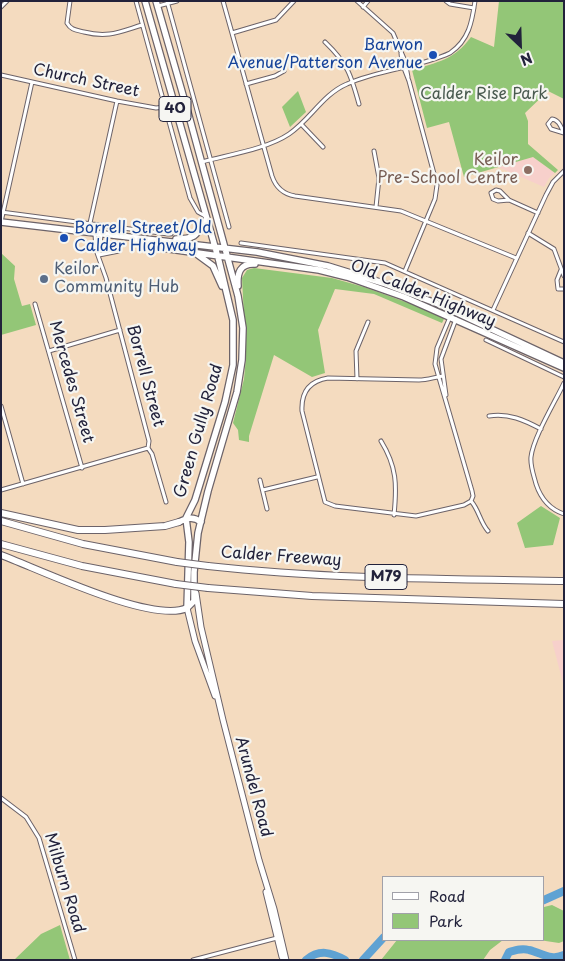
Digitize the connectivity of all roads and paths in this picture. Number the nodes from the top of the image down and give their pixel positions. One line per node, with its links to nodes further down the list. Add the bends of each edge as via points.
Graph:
1 (7, 1): 14 (street)
2 (70, 1): 19 (street, via 67,23 72,29 107,35)
3 (136, 1): 18 (street)
4 (145, 1): 17 (main road, Green Gully Road / 40)
5 (177, 1): 12 (street)
6 (223, 1): 20 (street)
7 (294, 1): 20 (street, via 276,20)
8 (357, 1): 15 (street)
9 (368, 1): 15 (street)
10 (446, 1): 16 (street)
11 (476, 1): 16 (street)
12 (167, 3): 13 (street); 36 (street)
13 (157, 4): 17 (main road); 37 (main road, Green Gully Road / 40)
14 (1, 7)
15 (363, 7): 22 (street, via 393,33)
16 (474, 8): 22 (street, via 469,31 453,51)
17 (148, 9): 18 (street); 43 (main road, Green Gully Road / 40)
18 (139, 12): 19 (street)
19 (142, 25): 30 (street)
20 (232, 33): 27 (street)
21 (324, 42): 25 (street, via 341,60)
22 (405, 67): 25 (street); 44 (street, via 437,182 435,199)
23 (284, 71): 27 (street)
24 (1, 75): 26 (street, Church Street)
25 (353, 81): 29 (street); 31 (street, via 330,95)
26 (32, 82): 28 (street, Church Street); 41 (street)
27 (246, 84): 33 (street)
28 (117, 101): 30 (street, Church Street); 46 (street)
29 (359, 104)
30 (165, 108): 43 (street, via 193,204)
31 (301, 124): 33 (street, via 288,135); 34 (street)
32 (564, 133): 32 (street, via 550,129 549,121 556,120)
33 (263, 145): 36 (street); 40 (street, via 274,181 284,193)
34 (323, 147)
35 (374, 151): 40 (street, via 379,178)
36 (210, 160): 37 (street); 47 (street)
37 (201, 162): 56 (main road, Green Gully Road / 40)
38 (564, 171): 42 (street, via 553,182)
39 (509, 200): 39 (street, via 495,200 491,193 500,190); 42 (street)
40 (376, 207): 44 (street, via 401,211)
41 (2, 212): 45 (street); 46 (street)
42 (538, 213): 51 (street)
43 (206, 218): 53 (main road, via 192,238); 55 (main road, Green Gully Road / 40)
44 (426, 221): 62 (street); 65 (street)
45 (1, 222): 49 (main road, Old Calder Highway)
46 (89, 223): 48 (street, via 168,234); 49 (street)
47 (229, 227)
48 (173, 231)
49 (88, 233): 50 (main road, Old Calder Highway)
50 (98, 234): 52 (main road, Old Calder Highway); 59 (street, Borrell Street)
51 (528, 234): 62 (street); 64 (street, via 554,249)
52 (120, 237): 53 (main road, Old Calder Highway); 58 (main road, Old Calder Highway)
53 (158, 240): 55 (main road, Old Calder Highway)
54 (241, 243): 65 (street, via 381,262)
55 (214, 247): 56 (main road, Old Calder Highway); 60 (main road, Green Gully Road / 40)
56 (225, 249): 61 (main road, Green Gully Road / 40); 72 (main road, Old Calder Highway, via 280,256 344,271 400,289)
57 (119, 251): 59 (street)
58 (191, 252): 60 (main road, Old Calder Highway); 69 (main road, via 213,266)
59 (99, 255): 74 (street, Borrell Street)
60 (218, 256): 61 (main road, Old Calder Highway); 69 (main road, Green Gully Road / 40)
61 (227, 258): 63 (main road, Old Calder Highway); 70 (main road, Green Gully Road / 40)
62 (516, 258): 71 (street)
63 (319, 270): 70 (main road, via 244,266 238,278); 72 (main road, Old Calder Highway, via 363,282)
64 (561, 270): 66 (street); 67 (street, via 557,285 558,289)
65 (405, 271): 71 (street)
66 (564, 276)
67 (564, 289)
68 (35, 304): 77 (street, Mercedes Street)
69 (230, 304): 103 (main road, Green Gully Road / 40, via 234,333 233,365 209,456)
70 (240, 305): 106 (main road, Green Gully Road / 40, via 243,328 240,374)
71 (493, 310): 76 (street)
72 (454, 316): 78 (main road, Old Calder Highway); 79 (main road, Old Calder Highway); 80 (street, via 442,356); 81 (street, via 435,355)
73 (368, 322): 83 (street, via 356,351)
74 (120, 330): 77 (street); 90 (street, Borrell Street, via 149,441)
75 (486, 340): 82 (street)
76 (564, 342)
77 (49, 351): 91 (street, Mercedes Street)
78 (564, 363)
79 (564, 368)
80 (443, 376): 81 (street); 85 (street)
81 (438, 377): 83 (street, via 419,380); 85 (street)
82 (564, 377)
83 (357, 379): 92 (street, via 321,379 309,386 304,394 302,411)
84 (564, 383): 88 (street)
85 (446, 398): 97 (street, via 473,496)
86 (1, 406): 94 (street)
87 (489, 416): 88 (street, via 514,417)
88 (541, 429): 101 (street, via 531,455 532,469 544,500)
89 (381, 441): 102 (street, via 396,481)
90 (148, 448): 91 (street); 98 (street, Borrell Street)
91 (82, 468): 94 (street)
92 (318, 477): 96 (street); 102 (street, via 325,502 331,506)
93 (260, 480): 96 (street)
94 (24, 484): 95 (street)
95 (1, 490)
96 (262, 490): 99 (street)
97 (471, 501): 102 (street, via 426,515); 107 (street)
98 (166, 502)
99 (267, 509)
100 (1, 513): 105 (highway, via 78,530 165,526)
101 (564, 514)
102 (394, 515)
103 (186, 518): 105 (main road); 106 (main road); 114 (main road, Green Gully Road, via 190,542)
104 (1, 521): 111 (highway, Calder Freeway / M79, bridge, via 83,544 177,562 252,571)
105 (179, 522)
106 (201, 522): 109 (main road, Green Gully Road)
107 (488, 531)
108 (1, 544): 113 (highway, M79, bridge, via 82,566 208,588 321,597)
109 (197, 548): 112 (street, Green Gully Road); 114 (main road, via 194,601)
110 (1, 555): 114 (highway, via 110,598 166,610)
111 (564, 581)
112 (197, 600): 115 (street, Arundel Road)
113 (564, 604)
114 (188, 608): 115 (street, Arundel Road, via 195,641)
115 (223, 720): 117 (street, Arundel Road)
116 (1, 798): 118 (street, Milburn Road, via 26,817 36,832)
117 (279, 938): 119 (street); 120 (street, Arundel Road)
118 (75, 960)
119 (193, 960)
120 (284, 960)

